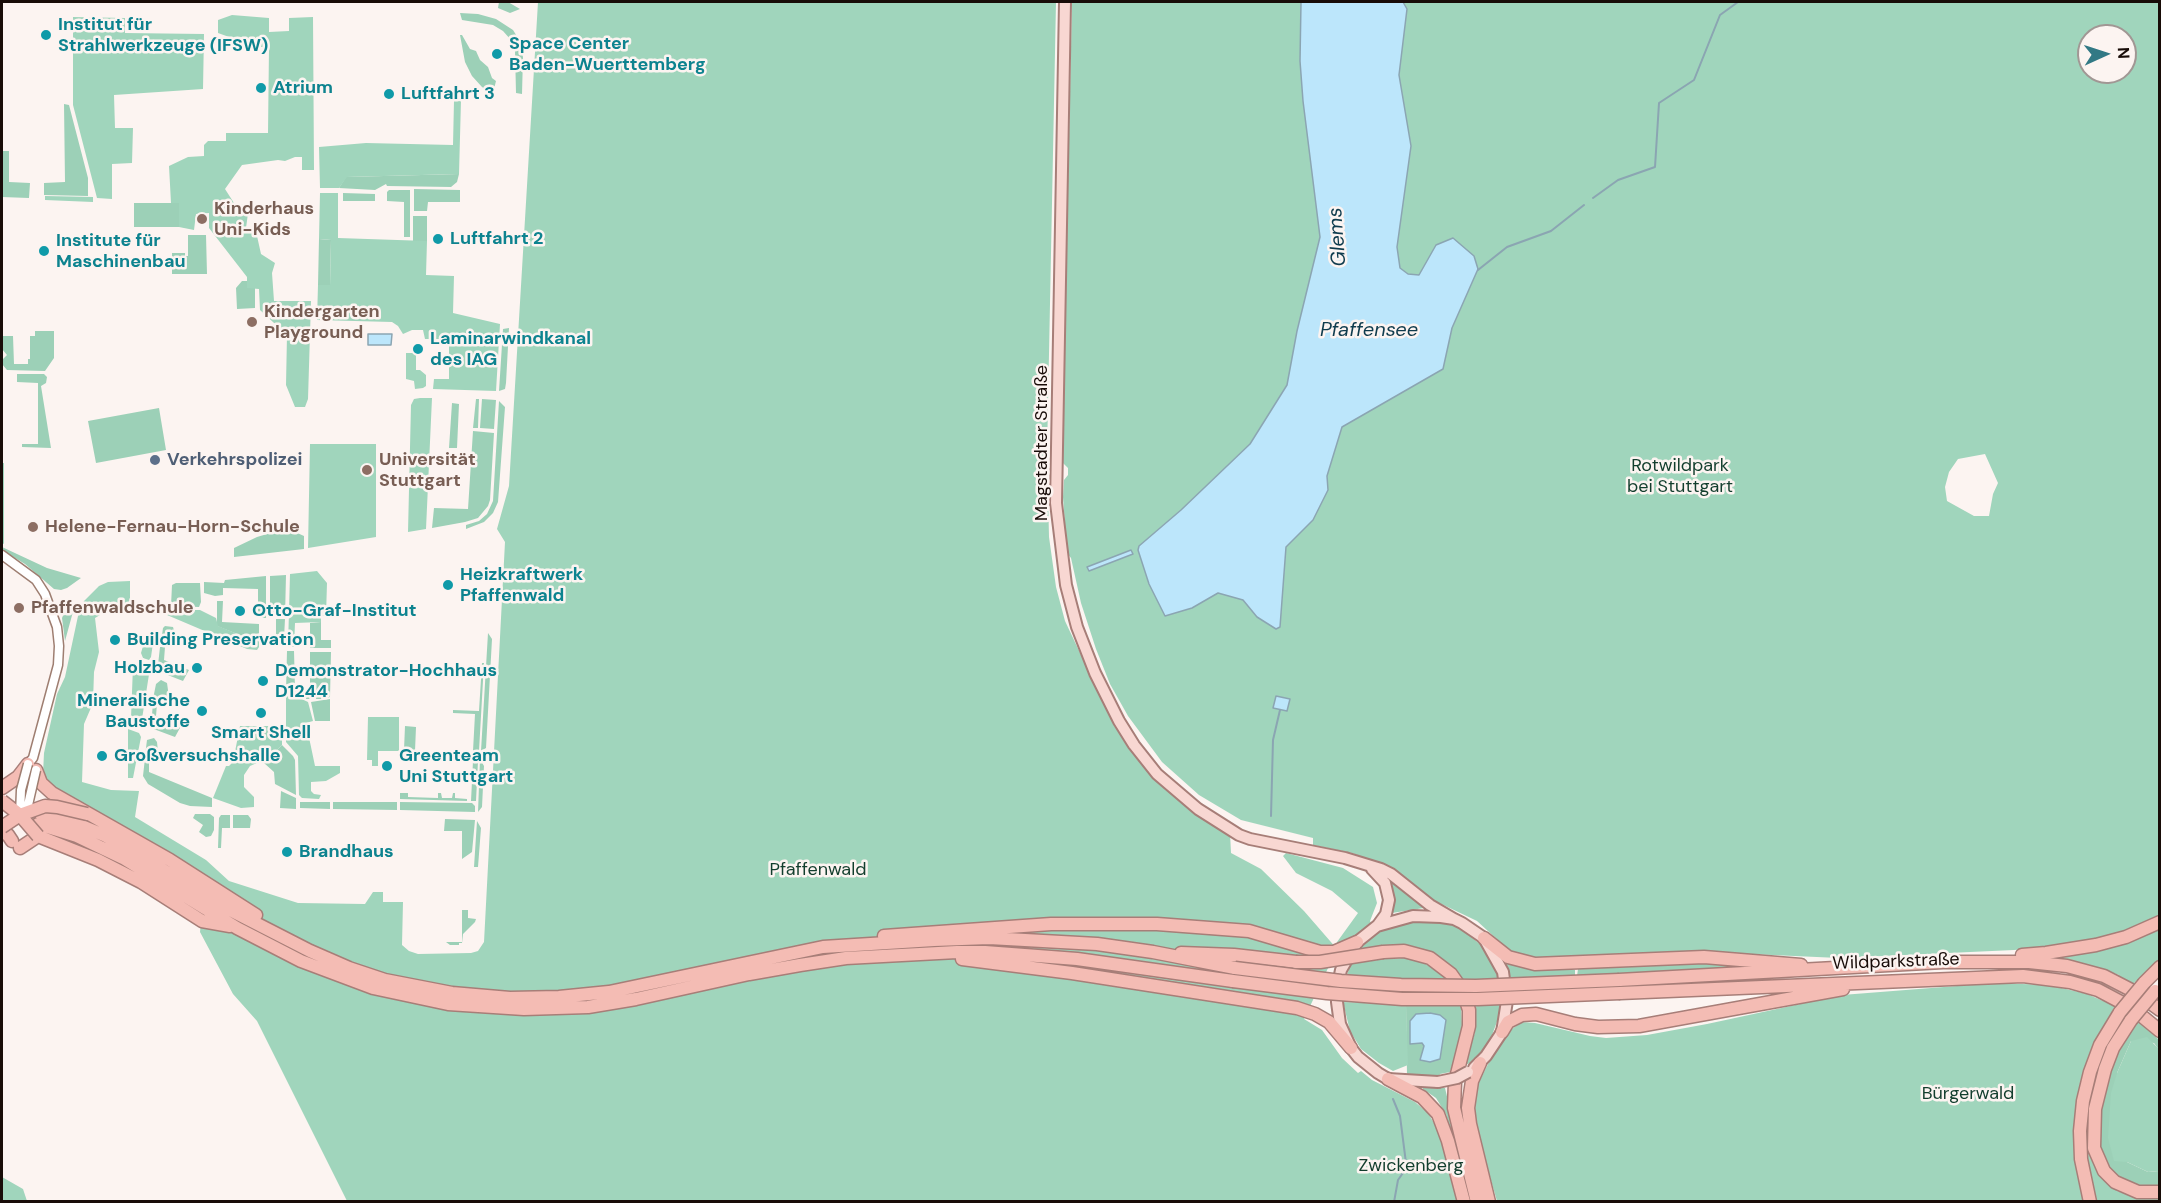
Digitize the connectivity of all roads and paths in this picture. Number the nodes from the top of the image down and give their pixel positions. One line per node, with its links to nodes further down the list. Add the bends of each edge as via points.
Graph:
1 (1065, 2): 11 (main road, Magstadter Straße, via 1056,472 1059,538 1077,627 1095,673 1129,738 1173,789 1226,825 1268,841)
2 (2, 555): 3 (street, via 36,580 57,627 58,665)
3 (32, 764): 4 (highway); 6 (highway, via 45,788); 7 (street, bridge, via 21,790)
4 (2, 788)
5 (2, 801): 7 (highway, bridge)
6 (87, 814): 7 (highway, bridge, via 49,806); 15 (highway, via 170,860 272,925)
7 (20, 815): 8 (highway, bridge); 9 (highway, bridge)
8 (39, 824): 10 (highway, via 16,844); 15 (highway, via 72,822 106,836 230,910); 20 (highway, via 202,921 237,928 301,961 364,985 431,1001 498,1009 588,1006 800,965)
9 (2, 827)
10 (2, 832)
11 (1367, 865): 12 (main road, Magstadter Straße, via 1391,874); 14 (main road, via 1382,878 1389,894 1388,910)
12 (1454, 919): 14 (main road, via 1413,916); 16 (main road)
13 (2160, 922): 21 (highway, via 2096,945)
14 (1377, 926): 17 (main road)
15 (273, 931): 18 (highway, via 320,956 385,980 452,993 510,998 609,992 799,951)
16 (1484, 938): 23 (highway, via 1500,952 1535,964 1704,957); 28 (main road, via 1500,963 1506,982)
17 (1357, 942): 18 (highway, via 1324,952 1235,929 1085,924 902,933); 29 (main road, via 1344,963 1336,1002 1340,1024)
18 (868, 944): 19 (highway, via 1030,939)
19 (1153, 952): 23 (highway, Wildparkstraße, bridge, via 1235,968 1401,985 1476,986); 34 (highway, bridge, via 1214,953 1296,962 1411,952 1436,962 1455,979 1467,1002 1468,1032 1454,1100)
20 (910, 955): 24 (highway, Wildparkstraße, bridge, via 985,952 1077,959 1326,993 1401,999); 29 (highway, via 996,962 1287,1006 1320,1017)
21 (1988, 961): 23 (highway, Wildparkstraße); 26 (highway, via 2042,962 2092,972 2127,987)
22 (2160, 967): 36 (highway, bridge, via 2120,1012 2100,1045 2090,1072 2080,1131)
23 (1823, 968)
24 (1903, 980): 27 (highway, Wildparkstraße, via 2023,976 2070,982 2117,999); 28 (highway, via 1639,1026 1578,1025 1528,1014 1508,1022)
25 (2157, 988): 32 (highway, bridge, via 2131,1020 2105,1068 2096,1109 2094,1148 2101,1166 2115,1182 2138,1192)
26 (2160, 1010)
27 (2160, 1031)
28 (1502, 1032): 30 (main road)
29 (1351, 1048): 31 (main road, via 1370,1068)
30 (1480, 1064): 31 (main road, bridge, via 1457,1078 1438,1082); 35 (highway, via 1472,1081 1468,1108)
31 (1388, 1079): 33 (highway, via 1422,1097 1438,1113)
32 (2160, 1191)
33 (1464, 1202)
34 (1477, 1202)
35 (1490, 1202)
36 (2090, 1202)

